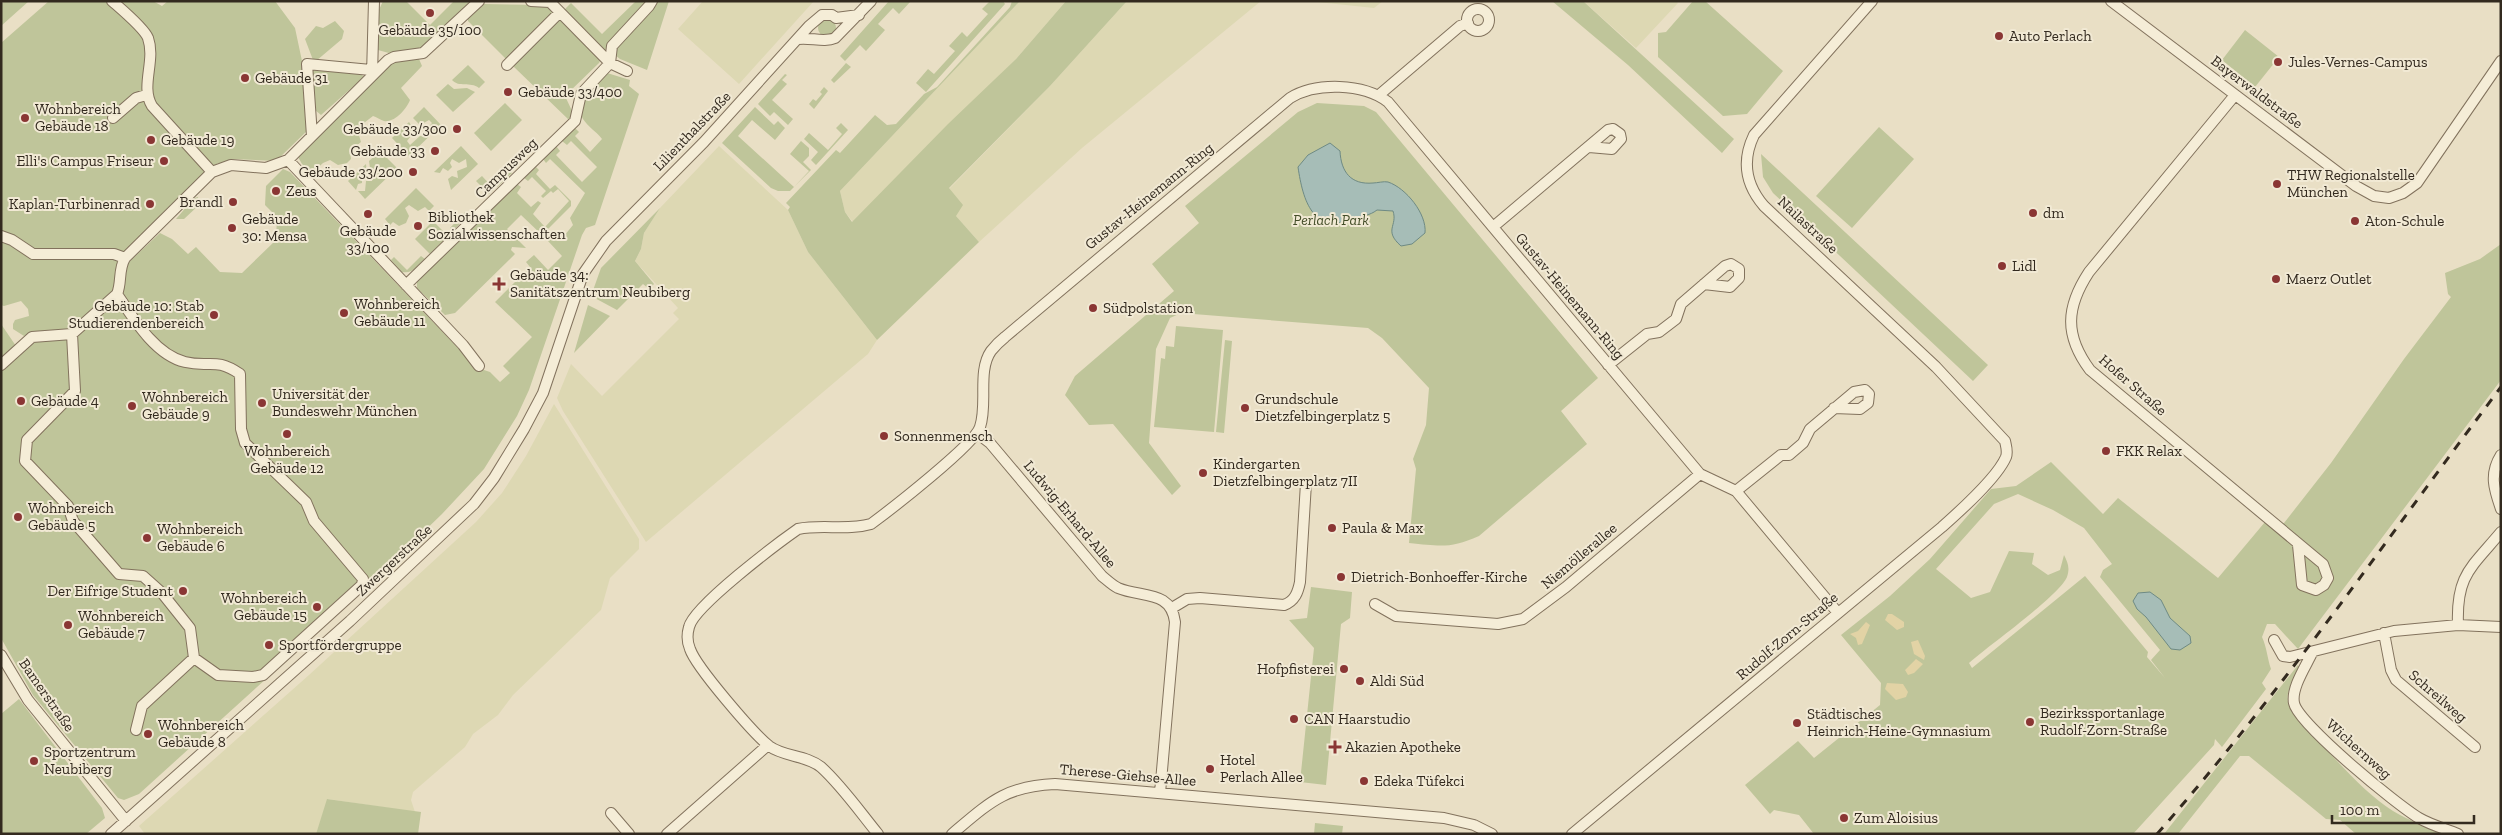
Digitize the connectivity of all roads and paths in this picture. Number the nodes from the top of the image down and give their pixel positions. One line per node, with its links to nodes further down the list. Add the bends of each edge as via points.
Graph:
1 (112, 1): 23 (street, via 148,36 151,57)
2 (374, 1): 22 (street)
3 (479, 1): 22 (street, via 423,54 394,57)
4 (531, 1): 9 (street)
5 (652, 1): 19 (street, Campusweg, via 612,46)
6 (871, 1): 11 (street)
7 (1872, 1): 44 (street, Nailastraße, via 1754,136 1746,161 1750,185 1764,206 1943,374 2001,435)
8 (2111, 1): 25 (street, Bayerwaldstraße)
9 (550, 2): 10 (street)
10 (560, 12): 19 (street); 20 (street)
11 (859, 15): 12 (street); 15 (street)
12 (836, 18): 13 (street, via 822,15); 15 (street, via 840,26)
13 (816, 22): 16 (street, via 815,31); 17 (street, Lilienthalstraße)
14 (1468, 23): 24 (street, via 1460,26)
15 (838, 35): 16 (street, via 828,41)
16 (820, 38): 17 (street)
17 (798, 39): 33 (street, Lilienthalstraße, via 704,142)
18 (2501, 61): 25 (street, Bayerwaldstraße, via 2424,176 2409,190 2389,198 2374,196 2356,186)
19 (610, 63): 21 (street); 36 (street, Campusweg, via 581,94 575,121)
20 (507, 64)
21 (627, 71)
22 (372, 73): 27 (street); 27 (street, via 307,64)
23 (146, 94): 26 (street, via 136,98); 30 (street, via 152,106)
24 (1379, 95): 31 (street, Gustav-Heinemann-Ring); 43 (street, Gustav-Heinemann-Ring, via 1325,88 1310,89 1290,98 1053,295 988,356 982,420)
25 (2235, 95): 51 (street, Hofer Straße, via 2089,272 2070,315 2072,334 2090,370)
26 (113, 118)
27 (312, 136): 29 (street)
28 (1588, 146): 31 (street)
29 (288, 160): 30 (street, via 266,168 231,165); 36 (street)
30 (212, 172): 34 (street)
31 (1493, 227): 40 (street, Gustav-Heinemann-Ring)
32 (1, 236): 34 (street, via 33,254 114,254)
33 (606, 241): 67 (street, Zwergerstraße, via 583,274 539,400 510,455 474,504 342,628)
34 (124, 258): 37 (street)
35 (1704, 284): 40 (street, via 1681,304 1676,319 1659,332 1647,334)
36 (406, 285): 41 (street)
37 (117, 294): 38 (street); 61 (street, via 164,351 182,362 222,363 240,374 241,429 245,444 306,502 314,521 364,579 362,585 263,675 218,674)
38 (72, 334): 39 (street, via 32,337); 61 (street, via 75,391 27,440 25,461 68,506 73,521 119,574 147,578 176,610 190,628)
39 (1, 365)
40 (1608, 365): 46 (street, Gustav-Heinemann-Ring)
41 (479, 366)
42 (1834, 408): 48 (street, via 1810,429 1803,443 1789,455 1781,455)
43 (977, 433): 53 (street, Ludwig-Erhard-Allee, via 990,443 1102,576 1118,588 1153,596); 63 (street, via 871,524 857,528 814,526 798,529 707,602 689,625 687,640 698,664)
44 (2007, 450): 54 (street, Rudolf-Zorn-Straße, via 2006,457 1961,510)
45 (2501, 455): 49 (street, via 2493,470)
46 (1700, 474): 48 (street, Gustav-Heinemann-Ring); 52 (street, Niemöllerallee, via 1523,619 1498,624 1396,616)
47 (1306, 483): 53 (street, via 1300,582 1294,598 1284,605 1187,599)
48 (1736, 491): 54 (street, Gustav-Heinemann-Ring)
49 (2501, 509)
50 (2501, 532): 55 (street, via 2461,582)
51 (2298, 544)
52 (1374, 604)
53 (1172, 608): 65 (street, via 1175,622)
54 (1838, 613): 74 (street, Rudolf-Zorn-Straße)
55 (2458, 625): 56 (street); 57 (street)
56 (2501, 627)
57 (2384, 633): 59 (street); 64 (street, Schreilweg, via 2396,680)
58 (2274, 640): 59 (street, via 2283,656 2290,658)
59 (2312, 653): 75 (street, Wichernweg, via 2293,701 2302,715 2328,743 2398,804 2421,819)
60 (1, 655): 67 (street, Bamerstraße, via 28,700)
61 (194, 658): 62 (street, via 142,706)
62 (136, 730)
63 (768, 745): 70 (street); 71 (street, via 808,759 821,768)
64 (2474, 747)
65 (1160, 793): 72 (street, Therese-Giehse-Allee, via 1055,784 1018,788 992,801); 73 (street, Therese-Giehse-Allee, via 1444,818 1474,825)
66 (610, 813): 69 (street)
67 (126, 821): 68 (street, Zwergerstraße)
68 (111, 834)
69 (629, 834)
70 (667, 834)
71 (878, 834)
72 (952, 834)
73 (1492, 834)
74 (1572, 834)
75 (2458, 834)

